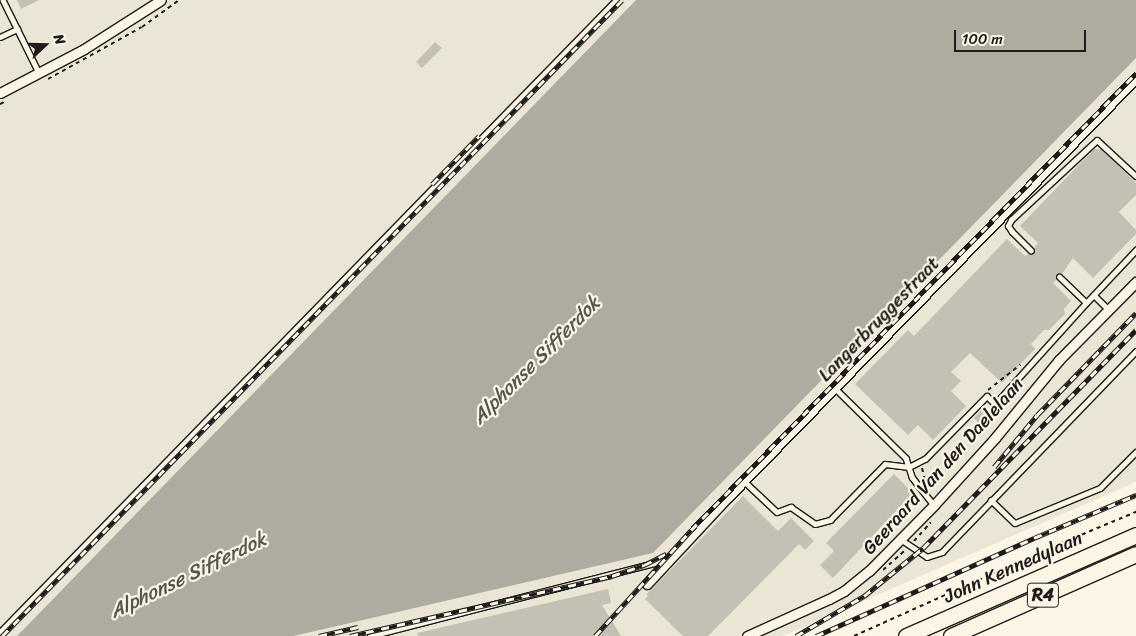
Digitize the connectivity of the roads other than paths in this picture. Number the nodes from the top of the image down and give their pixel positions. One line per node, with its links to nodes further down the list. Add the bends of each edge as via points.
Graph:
1 (3, 0): 4 (lane)
2 (161, 0): 6 (street)
3 (616, 0): 29 (lane)
4 (17, 29): 5 (lane); 6 (lane)
5 (0, 38)
6 (39, 73): 8 (street)
7 (1136, 78): 18 (street, Langerbruggestraat)
8 (0, 93)
9 (1136, 176): 11 (lane, via 1097,140 1011,220 1008,226)
10 (1136, 250): 14 (lane)
11 (1031, 251)
12 (1059, 277): 15 (lane)
13 (1136, 282): 16 (street, Geeraard Van den Daelelaan)
14 (1094, 295): 15 (lane); 16 (lane)
15 (1086, 303): 20 (lane, via 996,404 987,396 921,461)
16 (1109, 310): 23 (street, Geeraard Van den Daelelaan, via 1060,360 996,438)
17 (1136, 351): 22 (lane)
18 (835, 388): 20 (lane, via 906,458); 21 (street, Langerbruggestraat)
19 (1136, 452): 22 (lane, via 1100,488 1015,523)
20 (909, 467): 21 (lane, via 885,464 830,520 815,524 791,508 777,512); 23 (lane, via 912,477)
21 (744, 481): 27 (street, Langerbruggestraat)
22 (991, 500): 25 (lane, via 942,552 934,556 927,557)
23 (934, 505): 25 (street, Geeraard Van den Daelelaan)
24 (1136, 535): 32 (highway, John Kennedylaan / R4)
25 (902, 540): 31 (street, Geeraard Van den Daelelaan, via 844,591)
26 (1136, 554): 33 (highway, John Kennedylaan / R4)
27 (670, 559): 28 (street, Langerbruggestraat); 30 (lane)
28 (647, 584)
29 (0, 632)
30 (370, 636)
31 (748, 636)
32 (906, 636)
33 (951, 636)

